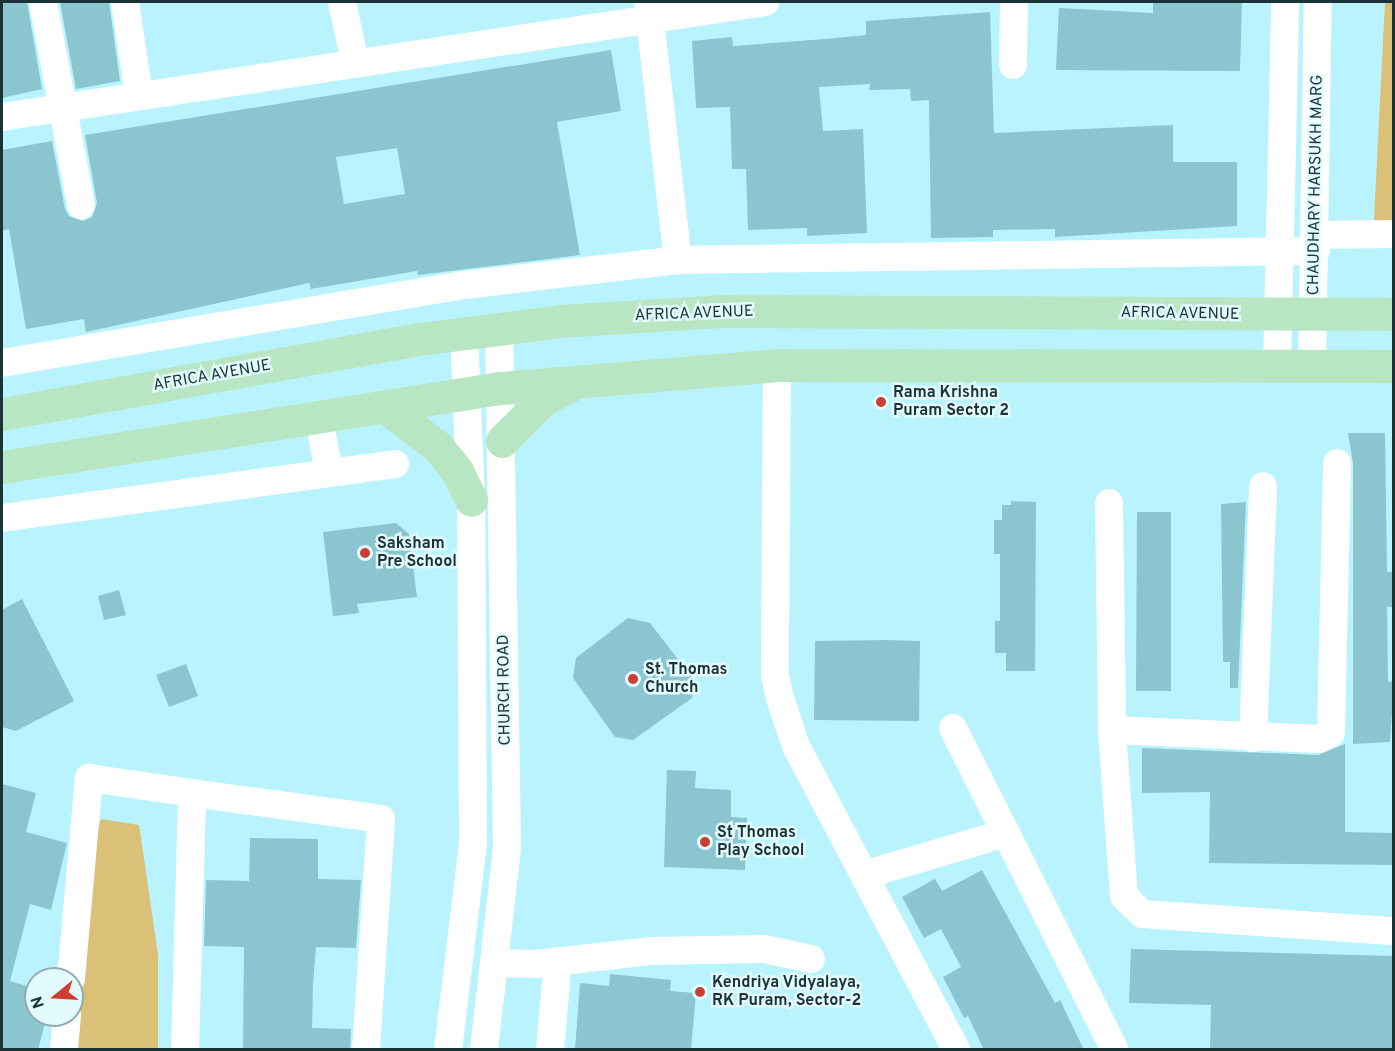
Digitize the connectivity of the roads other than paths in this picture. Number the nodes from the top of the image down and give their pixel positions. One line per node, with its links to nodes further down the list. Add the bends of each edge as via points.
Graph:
1 (43, 2): 12 (street)
2 (125, 2): 11 (street)
3 (342, 2): 9 (street)
4 (765, 2): 8 (street)
5 (1014, 2): 10 (street)
6 (1285, 2): 17 (street, CHAUDHARY HARSUKH MARG)
7 (1318, 2): 16 (street, CHAUDHARY HARSUKH MARG)
8 (648, 9): 9 (street); 18 (street)
9 (355, 62): 11 (street)
10 (1013, 65)
11 (139, 96): 12 (street)
12 (59, 108): 13 (street); 14 (street)
13 (2, 117)
14 (81, 205)
15 (1394, 234): 16 (street)
16 (1316, 243): 17 (street); 21 (street, CHAUDHARY HARSUKH MARG)
17 (1280, 252): 18 (street); 20 (street, CHAUDHARY HARSUKH MARG)
18 (678, 260): 24 (street, via 465,285)
19 (1394, 314): 21 (main road, AFRICA AVENUE)
20 (1277, 316): 21 (main road, AFRICA AVENUE); 22 (main road, AFRICA AVENUE, via 722,311); 28 (street, CHAUDHARY HARSUKH MARG)
21 (1315, 316): 29 (street, CHAUDHARY HARSUKH MARG)
22 (499, 329): 23 (main road, AFRICA AVENUE); 32 (street, CHURCH ROAD)
23 (464, 334): 32 (street, CHURCH ROAD); 34 (main road, AFRICA AVENUE)
24 (2, 363)
25 (777, 365): 26 (main road); 30 (main road); 50 (street, via 776,675 796,746)
26 (1135, 365): 28 (main road); 31 (main road, via 1150,378 1184,387)
27 (1394, 366): 29 (main road)
28 (1277, 367): 29 (main road)
29 (1312, 368)
30 (576, 382): 32 (main road); 36 (main road, via 544,399)
31 (1394, 386)
32 (484, 390): 33 (main road); 36 (street, CHURCH ROAD); 42 (street, CHURCH ROAD)
33 (388, 409): 35 (main road); 42 (main road, via 437,446 457,471)
34 (2, 414)
35 (319, 419): 39 (main road); 40 (street)
36 (502, 441): 54 (street, CHURCH ROAD, via 507,847)
37 (1337, 462): 47 (street, via 1332,729 1319,739)
38 (395, 464): 40 (street)
39 (2, 467)
40 (329, 472): 44 (street)
41 (1263, 486): 47 (street)
42 (471, 500): 60 (street, CHURCH ROAD, via 473,843)
43 (1109, 503): 46 (street)
44 (2, 518)
45 (953, 728): 49 (street)
46 (1112, 730): 47 (street); 51 (street, via 1121,881 1133,908 1142,914)
47 (1253, 738)
48 (192, 793): 55 (street, via 89,778); 58 (street); 59 (street, via 381,819)
49 (1006, 833): 50 (street); 64 (street)
50 (864, 875): 63 (street)
51 (1394, 931)
52 (811, 959): 53 (street, via 764,949 652,951)
53 (558, 961): 54 (street); 62 (street)
54 (495, 963): 61 (street, CHURCH ROAD)
55 (72, 967)
56 (66, 1027): 57 (street)
57 (64, 1050)
58 (185, 1050)
59 (366, 1050)
60 (448, 1050)
61 (484, 1050)
62 (550, 1050)
63 (956, 1050)
64 (1114, 1050)

